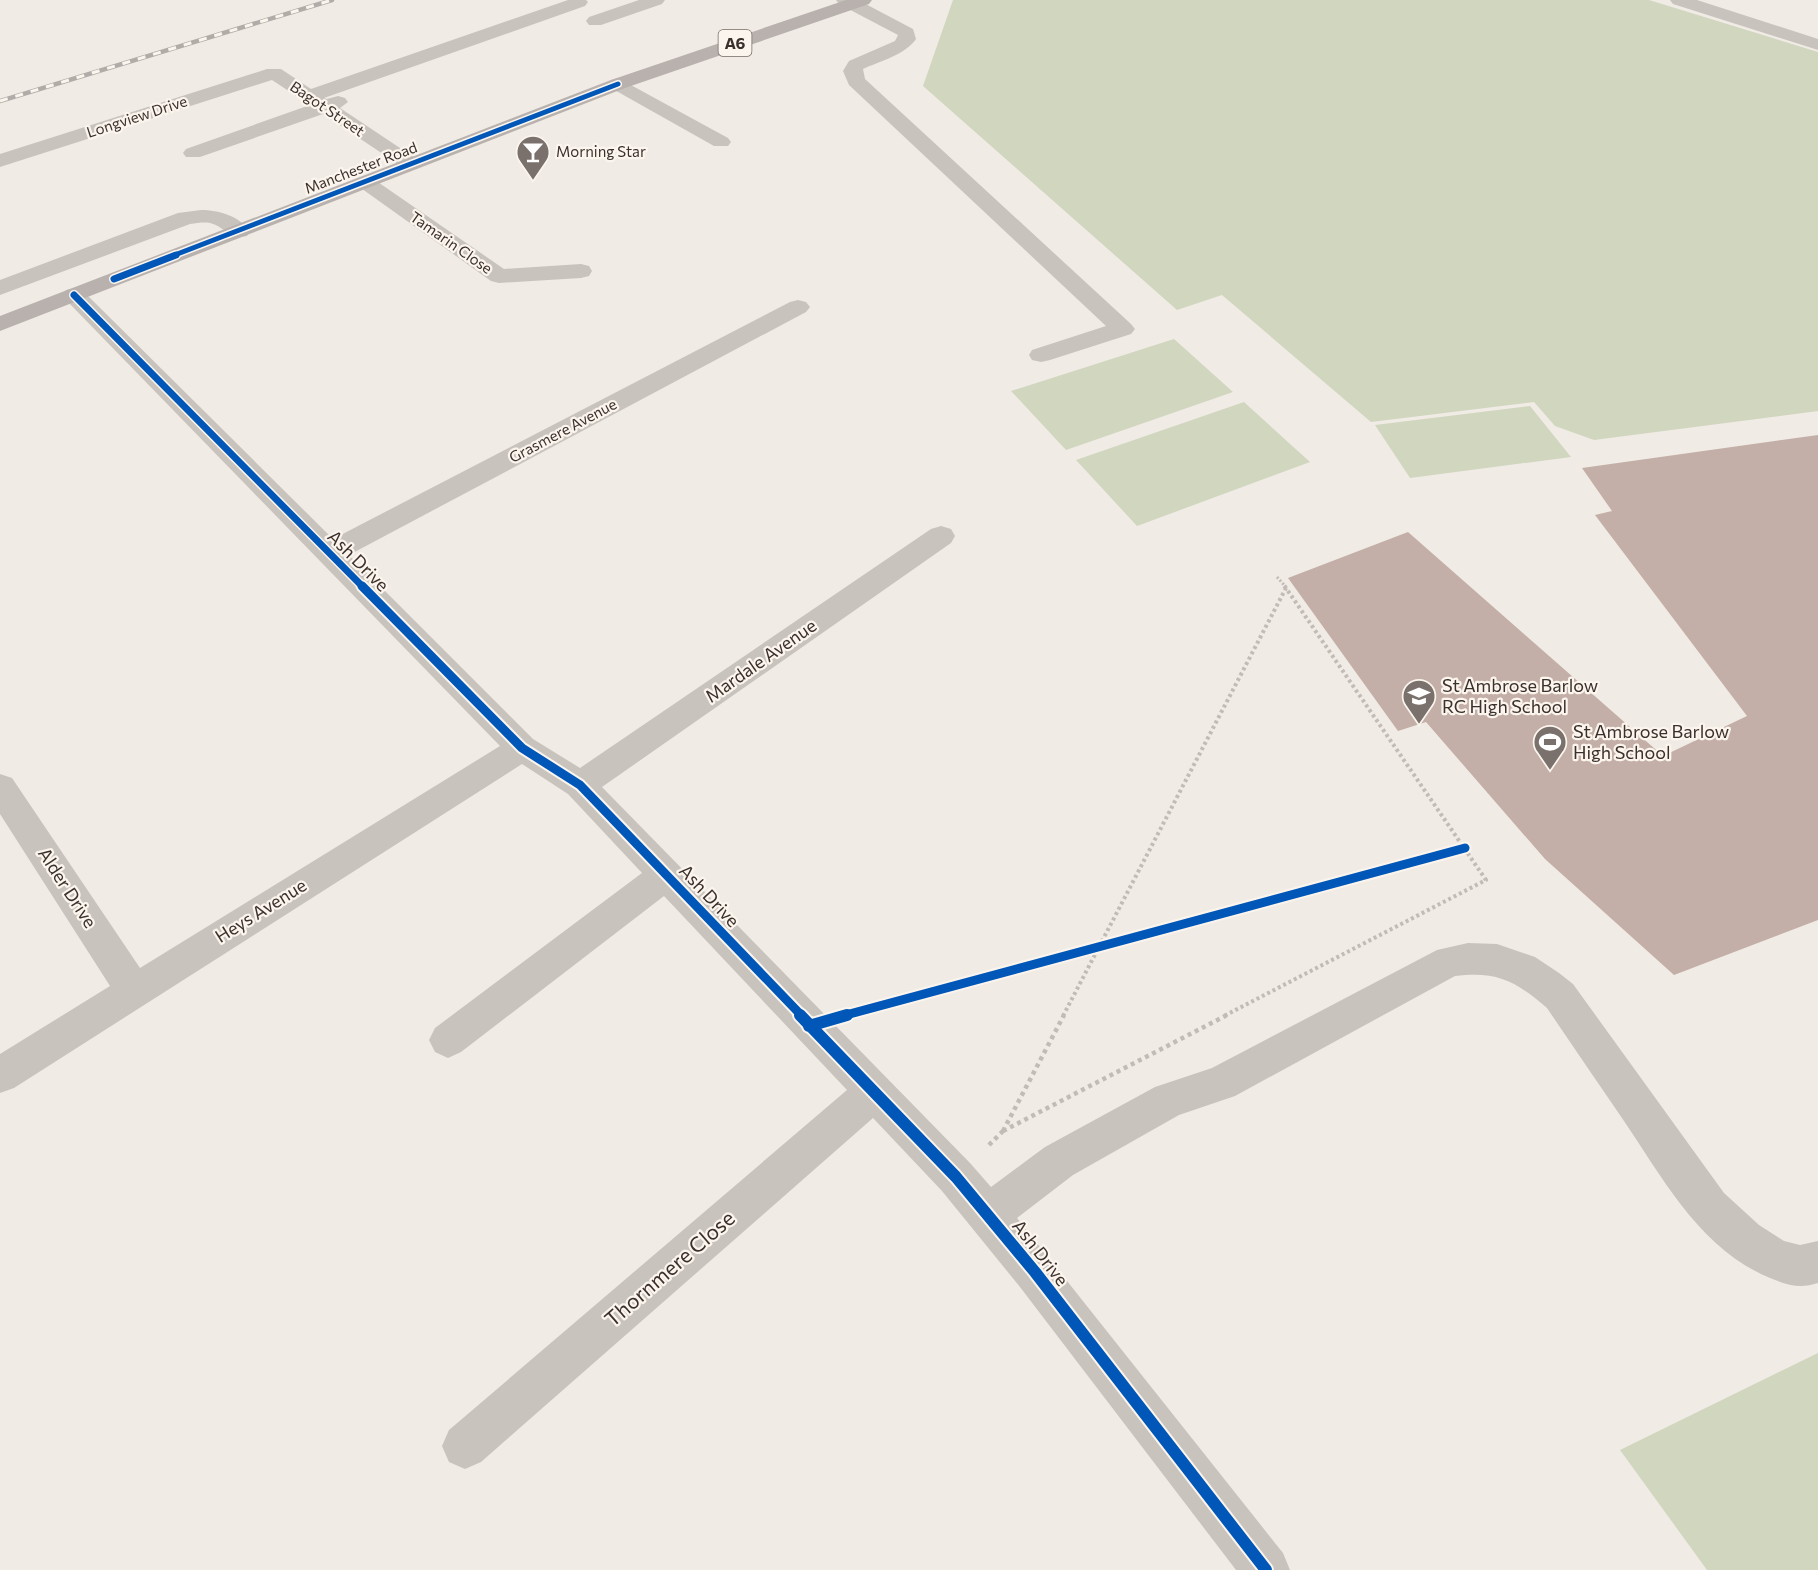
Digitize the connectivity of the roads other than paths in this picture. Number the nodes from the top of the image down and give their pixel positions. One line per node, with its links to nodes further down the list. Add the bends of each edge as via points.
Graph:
1 (656, 0): 5 (street)
2 (1679, 0): 6 (street)
3 (853, 1): 9 (main road, Manchester Road / A6); 22 (street, via 907,33 901,45 856,65 852,70 856,81 1123,329)
4 (579, 2): 10 (street)
5 (595, 21)
6 (1818, 45)
7 (425, 71): 10 (street)
8 (274, 73): 10 (street, Bagot Street); 13 (street, Longview Drive)
9 (618, 84): 11 (street); 14 (main road, Manchester Road / A6)
10 (315, 102): 12 (street); 14 (street, Bagot Street)
11 (721, 141)
12 (193, 153)
13 (0, 162)
14 (411, 164): 15 (main road, Manchester Road / A6)
15 (365, 182): 16 (main road, Manchester Road / A6); 17 (street, Tamarin Close, via 499,276)
16 (239, 231): 18 (street, via 216,216 186,218); 19 (main road, Manchester Road / A6)
17 (581, 272)
18 (0, 288)
19 (74, 295): 21 (main road, Manchester Road / A6); 24 (street, Ash Drive)
20 (798, 308): 24 (street, Grasmere Avenue)
21 (0, 324)
22 (1041, 355)
23 (941, 536): 26 (street, Mardale Avenue)
24 (328, 554): 25 (street, Ash Drive)
25 (522, 748): 26 (street, Ash Drive); 29 (street, Heys Avenue)
26 (580, 785): 28 (street, Ash Drive)
27 (0, 787): 29 (street, Alder Drive)
28 (666, 875): 30 (street); 32 (street, Ash Drive)
29 (134, 990): 31 (street, Heys Avenue)
30 (448, 1040)
31 (0, 1076)
32 (874, 1092): 33 (street, Ash Drive); 35 (street, Thornmere Close)
33 (988, 1214): 34 (street, via 1059,1161 1169,1100 1221,1083 1450,961 1478,957 1504,960 1539,977 1560,996 1700,1197 1721,1220 1775,1259 1801,1266); 36 (street, Ash Drive)
34 (1818, 1262)
35 (465, 1446)
36 (1266, 1570)

